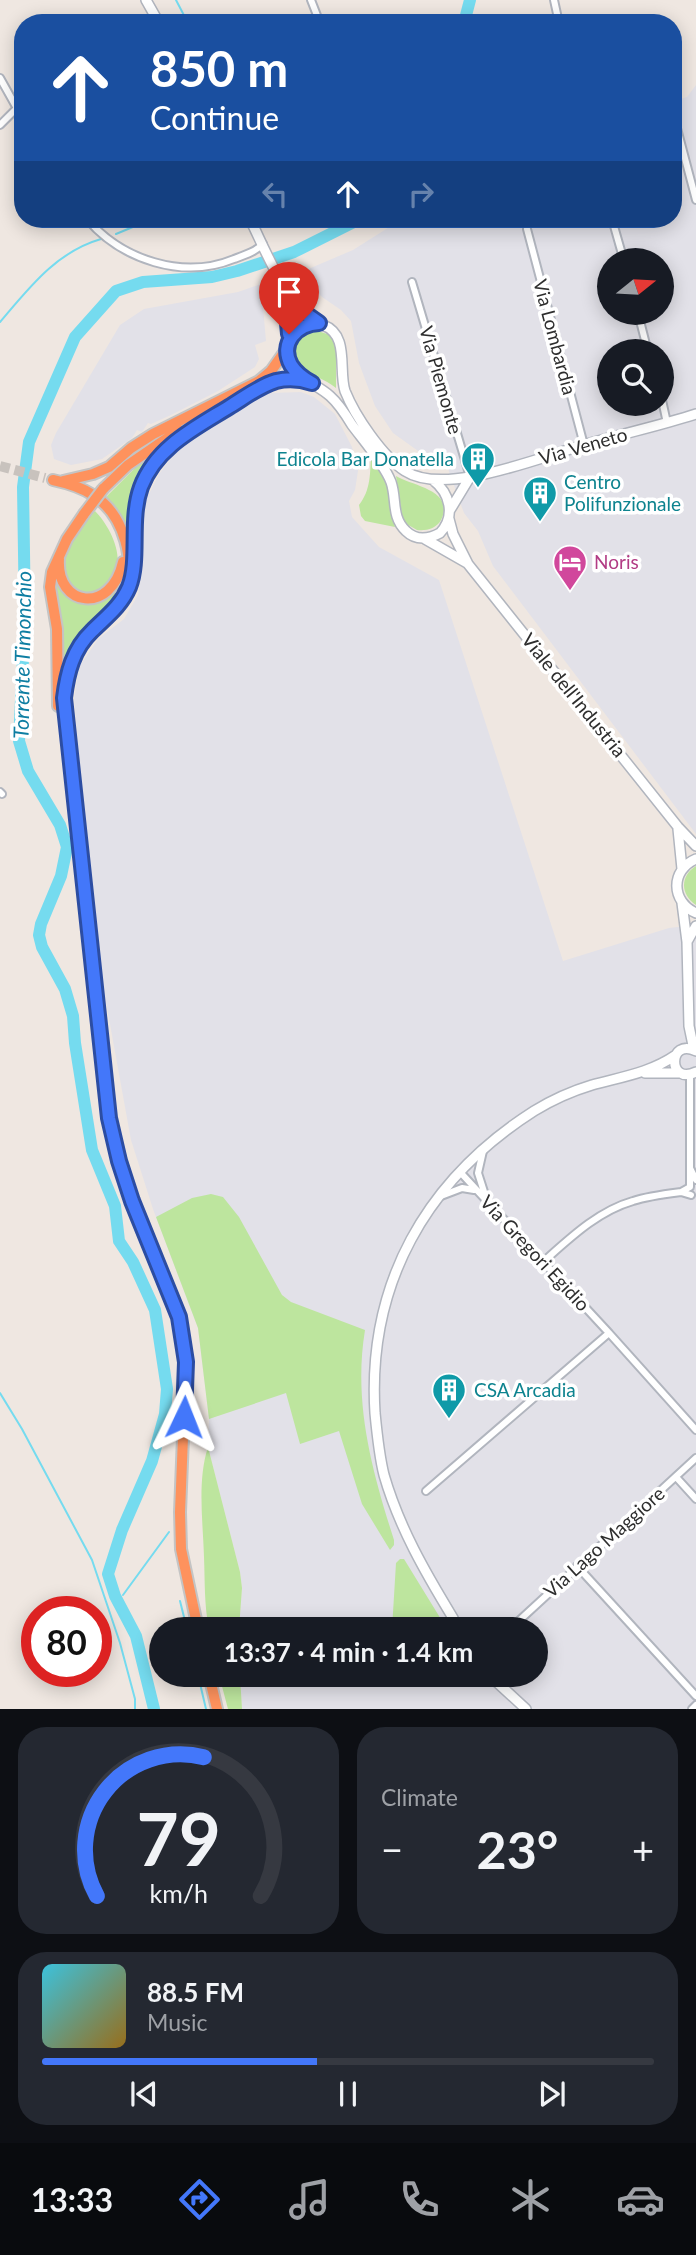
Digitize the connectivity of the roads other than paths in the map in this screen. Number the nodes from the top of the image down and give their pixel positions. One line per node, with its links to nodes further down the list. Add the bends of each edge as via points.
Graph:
1 (0, 78): 2 (street)
2 (14, 105)
3 (14, 111): 4 (street)
4 (0, 125)
5 (682, 147): 6 (street)
6 (696, 200)
7 (96, 228): 11 (street, via 119,247 176,267 217,265)
8 (255, 228): 11 (main road, Viale dell'Industria)
9 (615, 228): 12 (street)
10 (527, 229): 22 (street, Via Lombardia)
11 (264, 246): 14 (main road, Viale dell'Industria)
12 (620, 248)
13 (412, 282): 23 (street, Via Piemonte)
14 (285, 290): 15 (main road, Viale dell'Industria); 16 (main road, Viale dell'Industria)
15 (319, 323): 16 (main road, via 304,326); 25 (main road, Viale dell'Industria, via 339,341 345,389 374,439 405,471)
16 (288, 343): 17 (main road, Viale dell'Industria, via 291,365); 18 (highway)
17 (312, 383): 18 (highway, via 288,379); 27 (main road, Viale dell'Industria, via 338,405 387,474 402,526)
18 (261, 384): 24 (highway, via 153,434 109,467); 28 (highway, bridge, via 128,465 103,489); 31 (highway, via 174,442 150,468 135,507 133,569)
19 (696, 414): 21 (main road, Via Veneto)
20 (665, 416): 21 (street)
21 (667, 423): 22 (main road, Via Veneto)
22 (584, 445): 23 (main road, Via Veneto)
23 (470, 477): 25 (main road, Via Veneto); 26 (main road)
24 (53, 480): 29 (highway, via 84,496 108,518); 31 (highway, via 96,496 113,515 129,559)
25 (433, 480): 26 (main road, Viale dell'Industria, via 444,492)
26 (449, 514): 27 (main road, via 440,533); 30 (main road, Viale dell'Industria)
27 (425, 539): 30 (main road, Viale dell'Industria)
28 (59, 553): 29 (highway, via 66,587 84,599 107,593); 33 (highway, via 50,587 57,629 58,700)
29 (123, 562): 32 (highway, via 120,590)
30 (468, 564): 34 (main road, Viale dell'Industria)
31 (123, 598): 32 (highway)
32 (103, 622): 33 (highway, via 75,654 66,684)
33 (72, 785): 63 (highway, via 109,1118 132,1201 172,1296 183,1340 181,1549)
34 (678, 827): 35 (main road, Viale dell'Industria); 37 (main road)
35 (696, 846)
36 (696, 859): 37 (main road)
37 (682, 869): 38 (main road, via 677,882)
38 (682, 903): 39 (main road); 41 (main road)
39 (696, 913)
40 (696, 926): 41 (main road)
41 (687, 942): 42 (main road)
42 (689, 1026): 43 (main road); 44 (main road)
43 (695, 1051): 44 (main road)
44 (679, 1052): 45 (main road); 46 (main road, via 674,1063)
45 (640, 1073): 46 (main road); 47 (main road, via 559,1097)
46 (691, 1073): 49 (street, via 690,1168)
47 (483, 1150): 48 (main road); 54 (street, via 478,1181)
48 (461, 1172): 50 (street, Via Gregori Egidio); 52 (main road)
49 (694, 1183): 51 (street); 53 (street)
50 (476, 1190): 52 (street, via 462,1188); 54 (street, Via Gregori Egidio)
51 (681, 1192): 53 (street); 55 (street, via 614,1208 574,1234)
52 (441, 1196): 64 (main road, via 403,1252 377,1336 374,1385 384,1476 409,1542)
53 (693, 1196)
54 (488, 1202): 55 (street, Via Gregori Egidio)
55 (543, 1262): 56 (street, Via Gregori Egidio)
56 (609, 1333): 57 (street, Via Gregori Egidio); 60 (street)
57 (696, 1430)
58 (696, 1458): 59 (street, Via Lago Maggiore)
59 (676, 1477): 61 (street); 62 (street, Via Lago Maggiore)
60 (426, 1492)
61 (696, 1499)
62 (577, 1566): 65 (street, Via Lago Maggiore); 68 (street)
63 (195, 1617)
64 (452, 1617)
65 (523, 1617)
66 (212, 1687): 70 (highway)
67 (503, 1687): 71 (main road)
68 (696, 1696)
69 (696, 1705): 72 (street)
70 (217, 1709)
71 (526, 1709)
72 (692, 1709)

